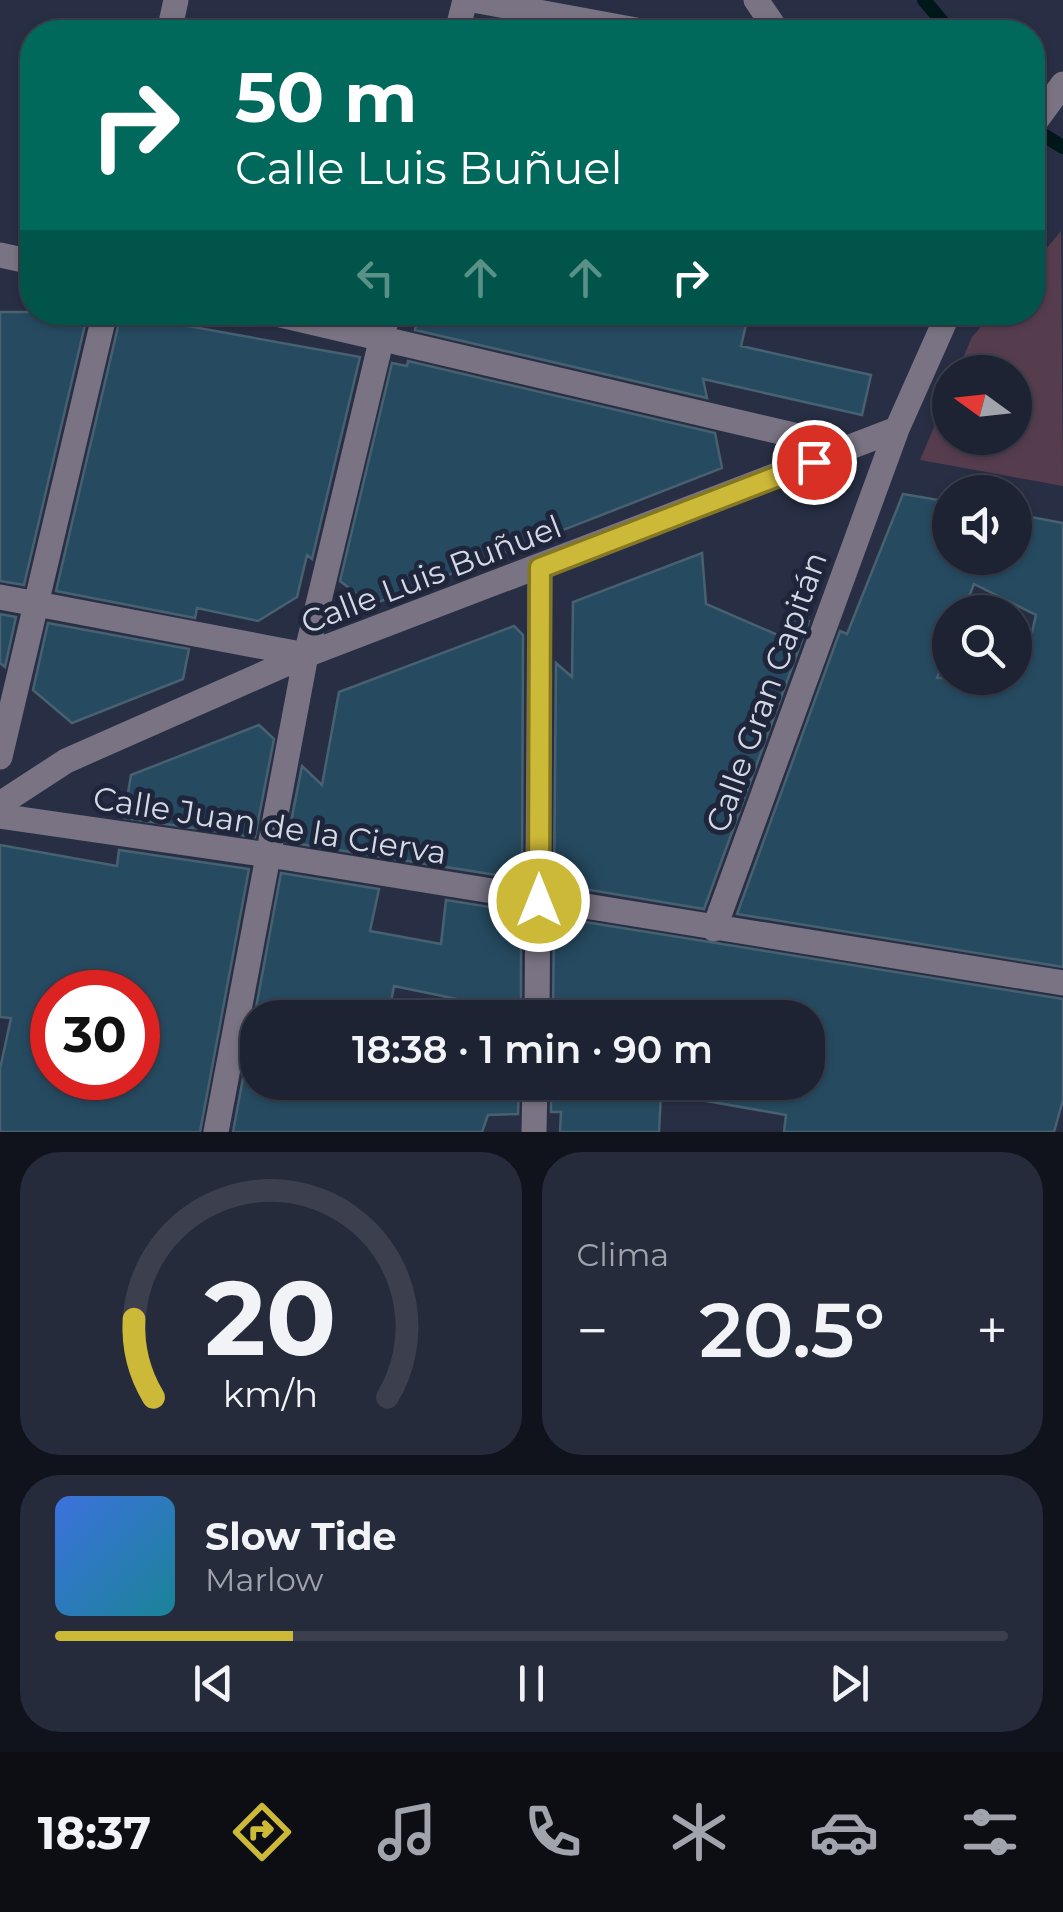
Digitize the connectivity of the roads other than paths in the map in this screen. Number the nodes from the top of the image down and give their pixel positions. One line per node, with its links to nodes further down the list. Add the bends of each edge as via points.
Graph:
1 (474, 0): 2 (street)
2 (582, 20)
3 (1063, 84): 4 (street)
4 (1045, 108)
5 (102, 325): 12 (street)
6 (385, 325): 9 (street); 13 (street)
7 (943, 325): 8 (street, Calle Gran Capitán)
8 (897, 430): 9 (street, Calle Luis Buñuel); 19 (street, Calle Gran Capitán)
9 (849, 448): 10 (street, Calle Luis Buñuel)
10 (540, 568): 13 (street, Calle Luis Buñuel); 18 (street)
11 (0, 596): 12 (street)
12 (38, 606): 13 (street); 14 (street)
13 (306, 656): 15 (street, Calle Luis Buñuel, via 66,761); 17 (street)
14 (0, 757)
15 (0, 804)
16 (0, 816): 17 (street, Calle Juan de la Cierva)
17 (269, 856): 18 (street, Calle Juan de la Cierva); 23 (street)
18 (539, 901): 19 (street, Calle Juan de la Cierva); 21 (street)
19 (714, 928): 20 (street, Calle Juan de la Cierva)
20 (1063, 983)
21 (537, 1000)
22 (535, 1100): 24 (street)
23 (216, 1132)
24 (534, 1132)

